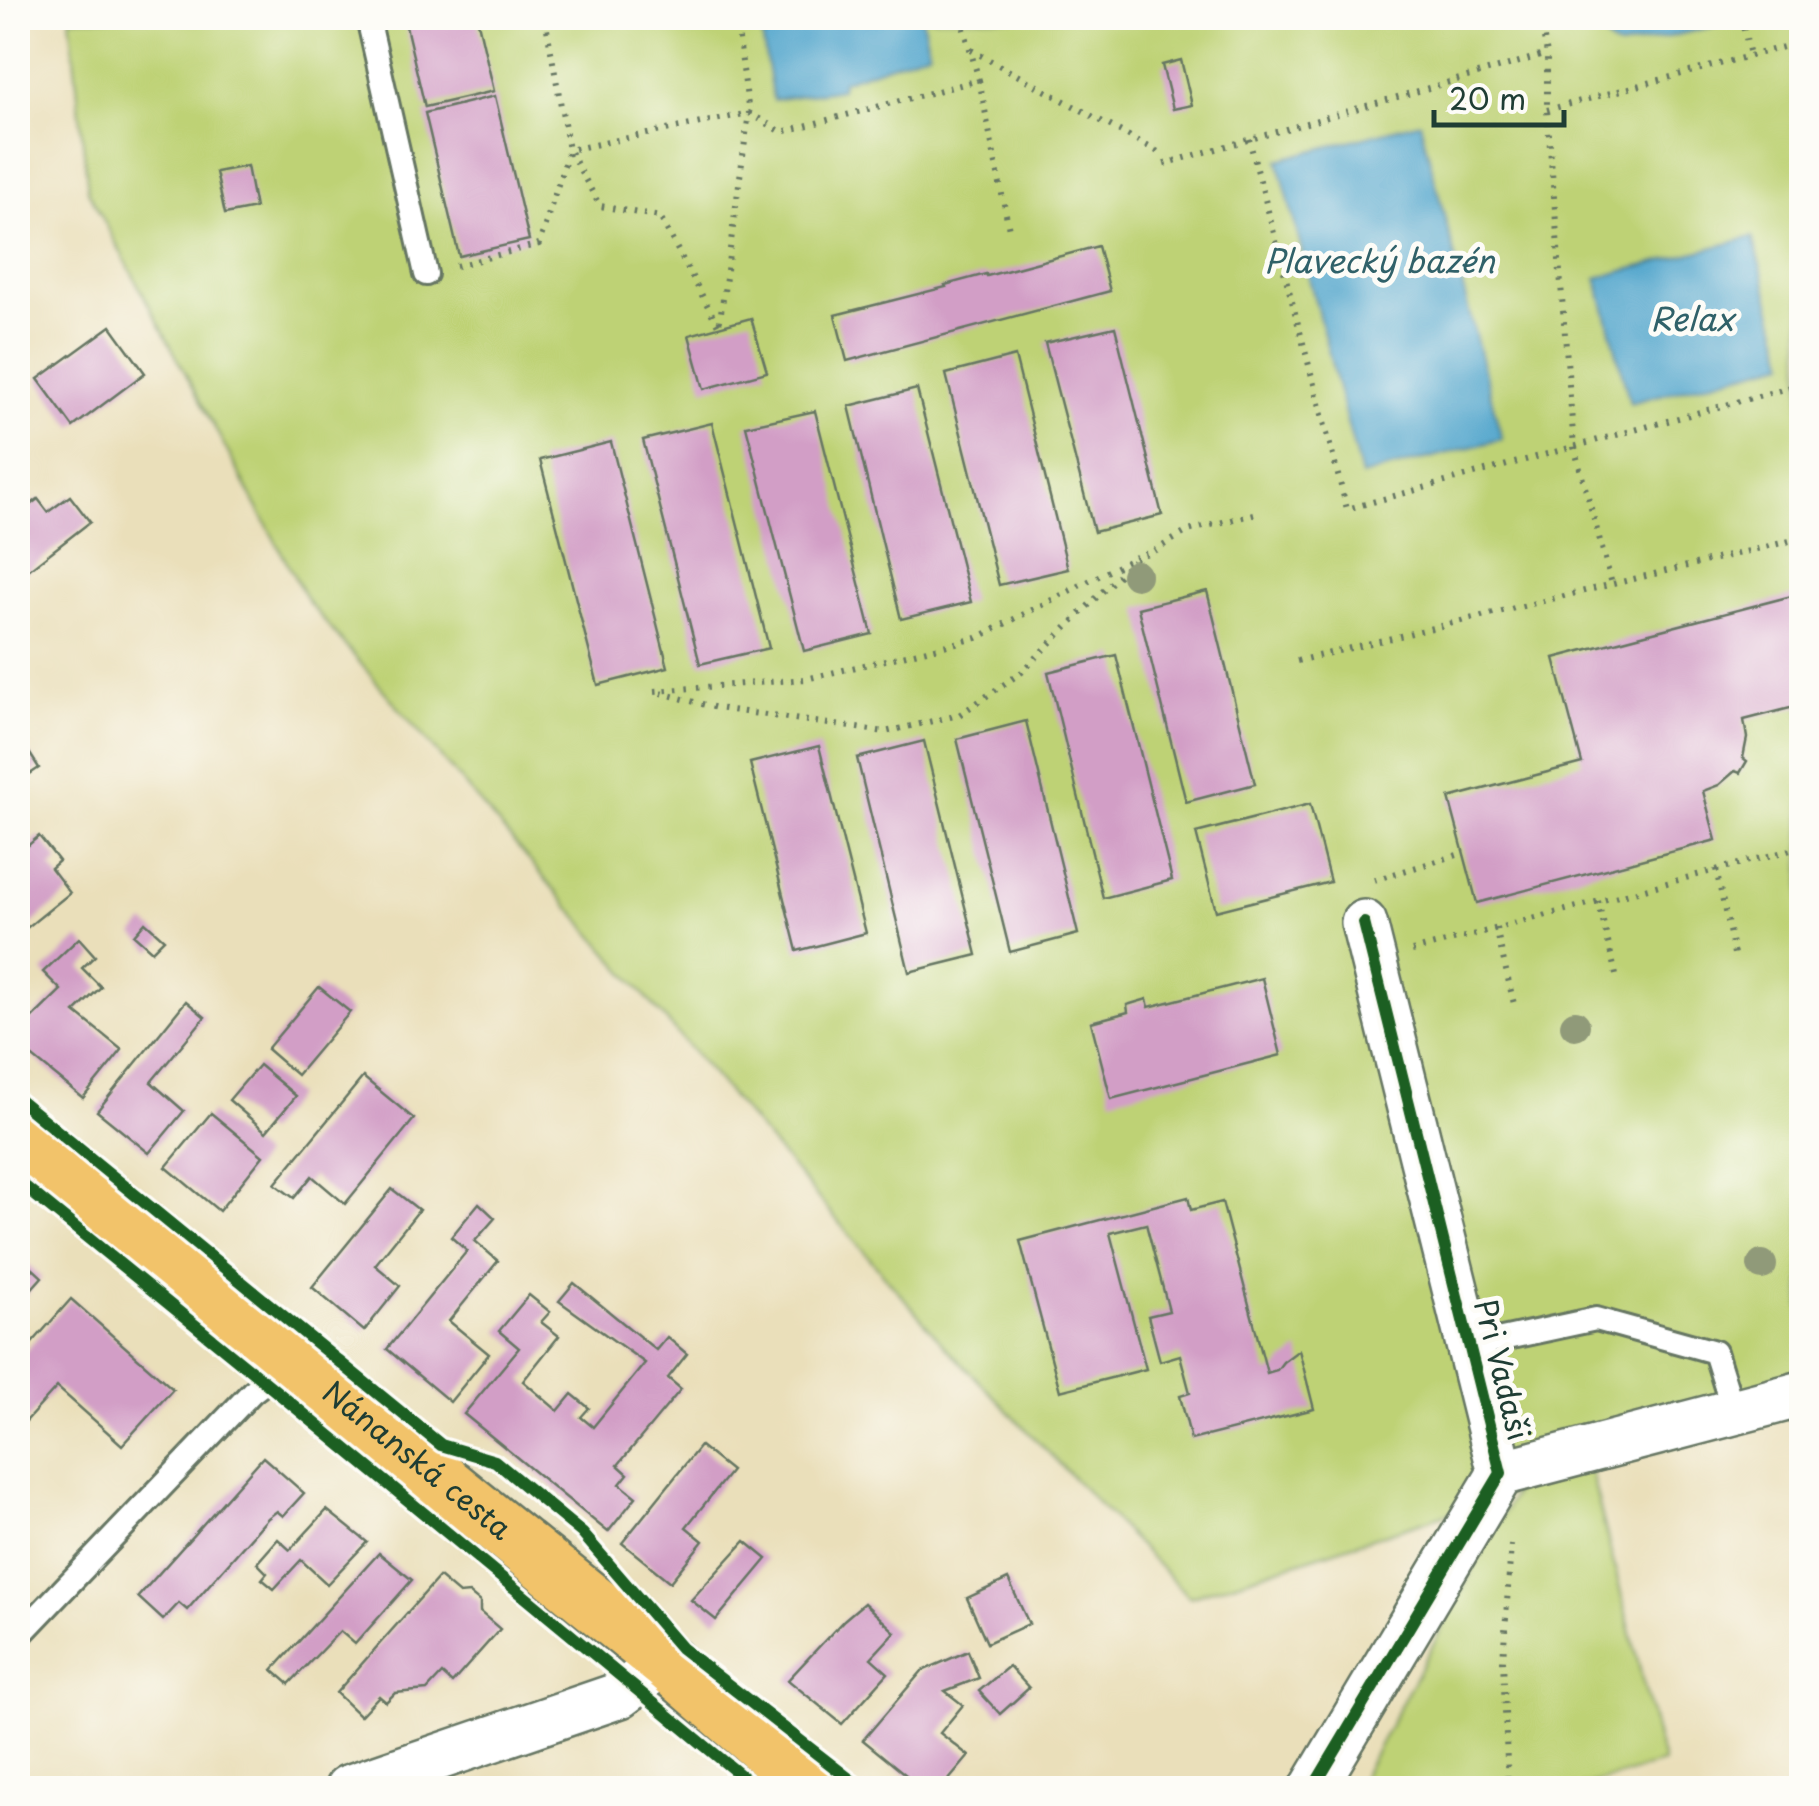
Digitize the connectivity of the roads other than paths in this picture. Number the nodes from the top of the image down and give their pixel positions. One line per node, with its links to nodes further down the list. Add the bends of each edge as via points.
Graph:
1 (368, 18): 2 (lane)
2 (426, 274)
3 (1369, 921): 5 (street, Pri Vadaši)
4 (18, 1140): 6 (main road, Nánanská cesta)
5 (1468, 1346): 8 (lane, via 1596,1319 1715,1352); 9 (street, Pri Vadaši)
6 (287, 1355): 10 (lane); 11 (main road, Nánanská cesta)
7 (1802, 1394): 8 (street)
8 (1734, 1414): 9 (street)
9 (1501, 1473): 14 (street, Pri Vadaši)
10 (18, 1637)
11 (665, 1662): 12 (street, via 620,1696); 13 (main road, Nánanská cesta)
12 (348, 1788)
13 (812, 1788)
14 (1313, 1788)

